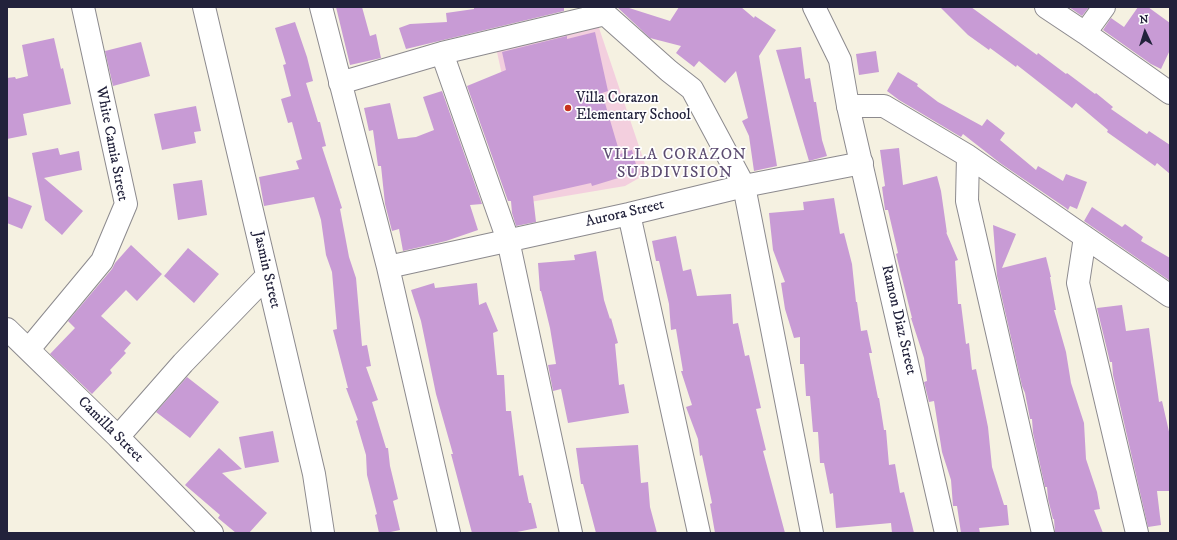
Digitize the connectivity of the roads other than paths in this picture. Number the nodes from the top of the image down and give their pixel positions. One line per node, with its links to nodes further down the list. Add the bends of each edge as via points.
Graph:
1 (83, 7): 22 (street, White Camia Street, via 126,204 102,261)
2 (204, 7): 19 (street, Jasmin Street)
3 (321, 7): 9 (street)
4 (814, 7): 11 (street, Ramon Diaz Street, via 840,60)
5 (1046, 7): 7 (street)
6 (1104, 7): 7 (street)
7 (1085, 33): 10 (street)
8 (442, 53): 9 (street); 14 (street, via 605,14 692,89); 17 (street)
9 (340, 82): 18 (street)
10 (1170, 93)
11 (848, 106): 12 (street, via 884,106); 13 (street, Ramon Diaz Street)
12 (968, 156): 16 (street); 31 (street, via 967,201)
13 (862, 163): 14 (street, Aurora Street); 30 (street, Ramon Diaz Street)
14 (744, 186): 15 (street, Aurora Street); 29 (street)
15 (629, 214): 17 (street, Aurora Street); 28 (street)
16 (1085, 237): 20 (street); 32 (street, via 1078,283)
17 (508, 240): 18 (street, Aurora Street); 27 (street)
18 (388, 268): 26 (street)
19 (267, 276): 23 (street, via 183,363); 25 (street, Jasmin Street, via 314,474)
20 (1170, 296)
21 (7, 328): 22 (street, Camilla Street)
22 (29, 349): 23 (street, Camilla Street)
23 (118, 437): 24 (street, Camilla Street)
24 (212, 533)
25 (323, 533)
26 (449, 533)
27 (571, 533)
28 (699, 533)
29 (812, 533)
30 (946, 533)
31 (1043, 533)
32 (1137, 533)

